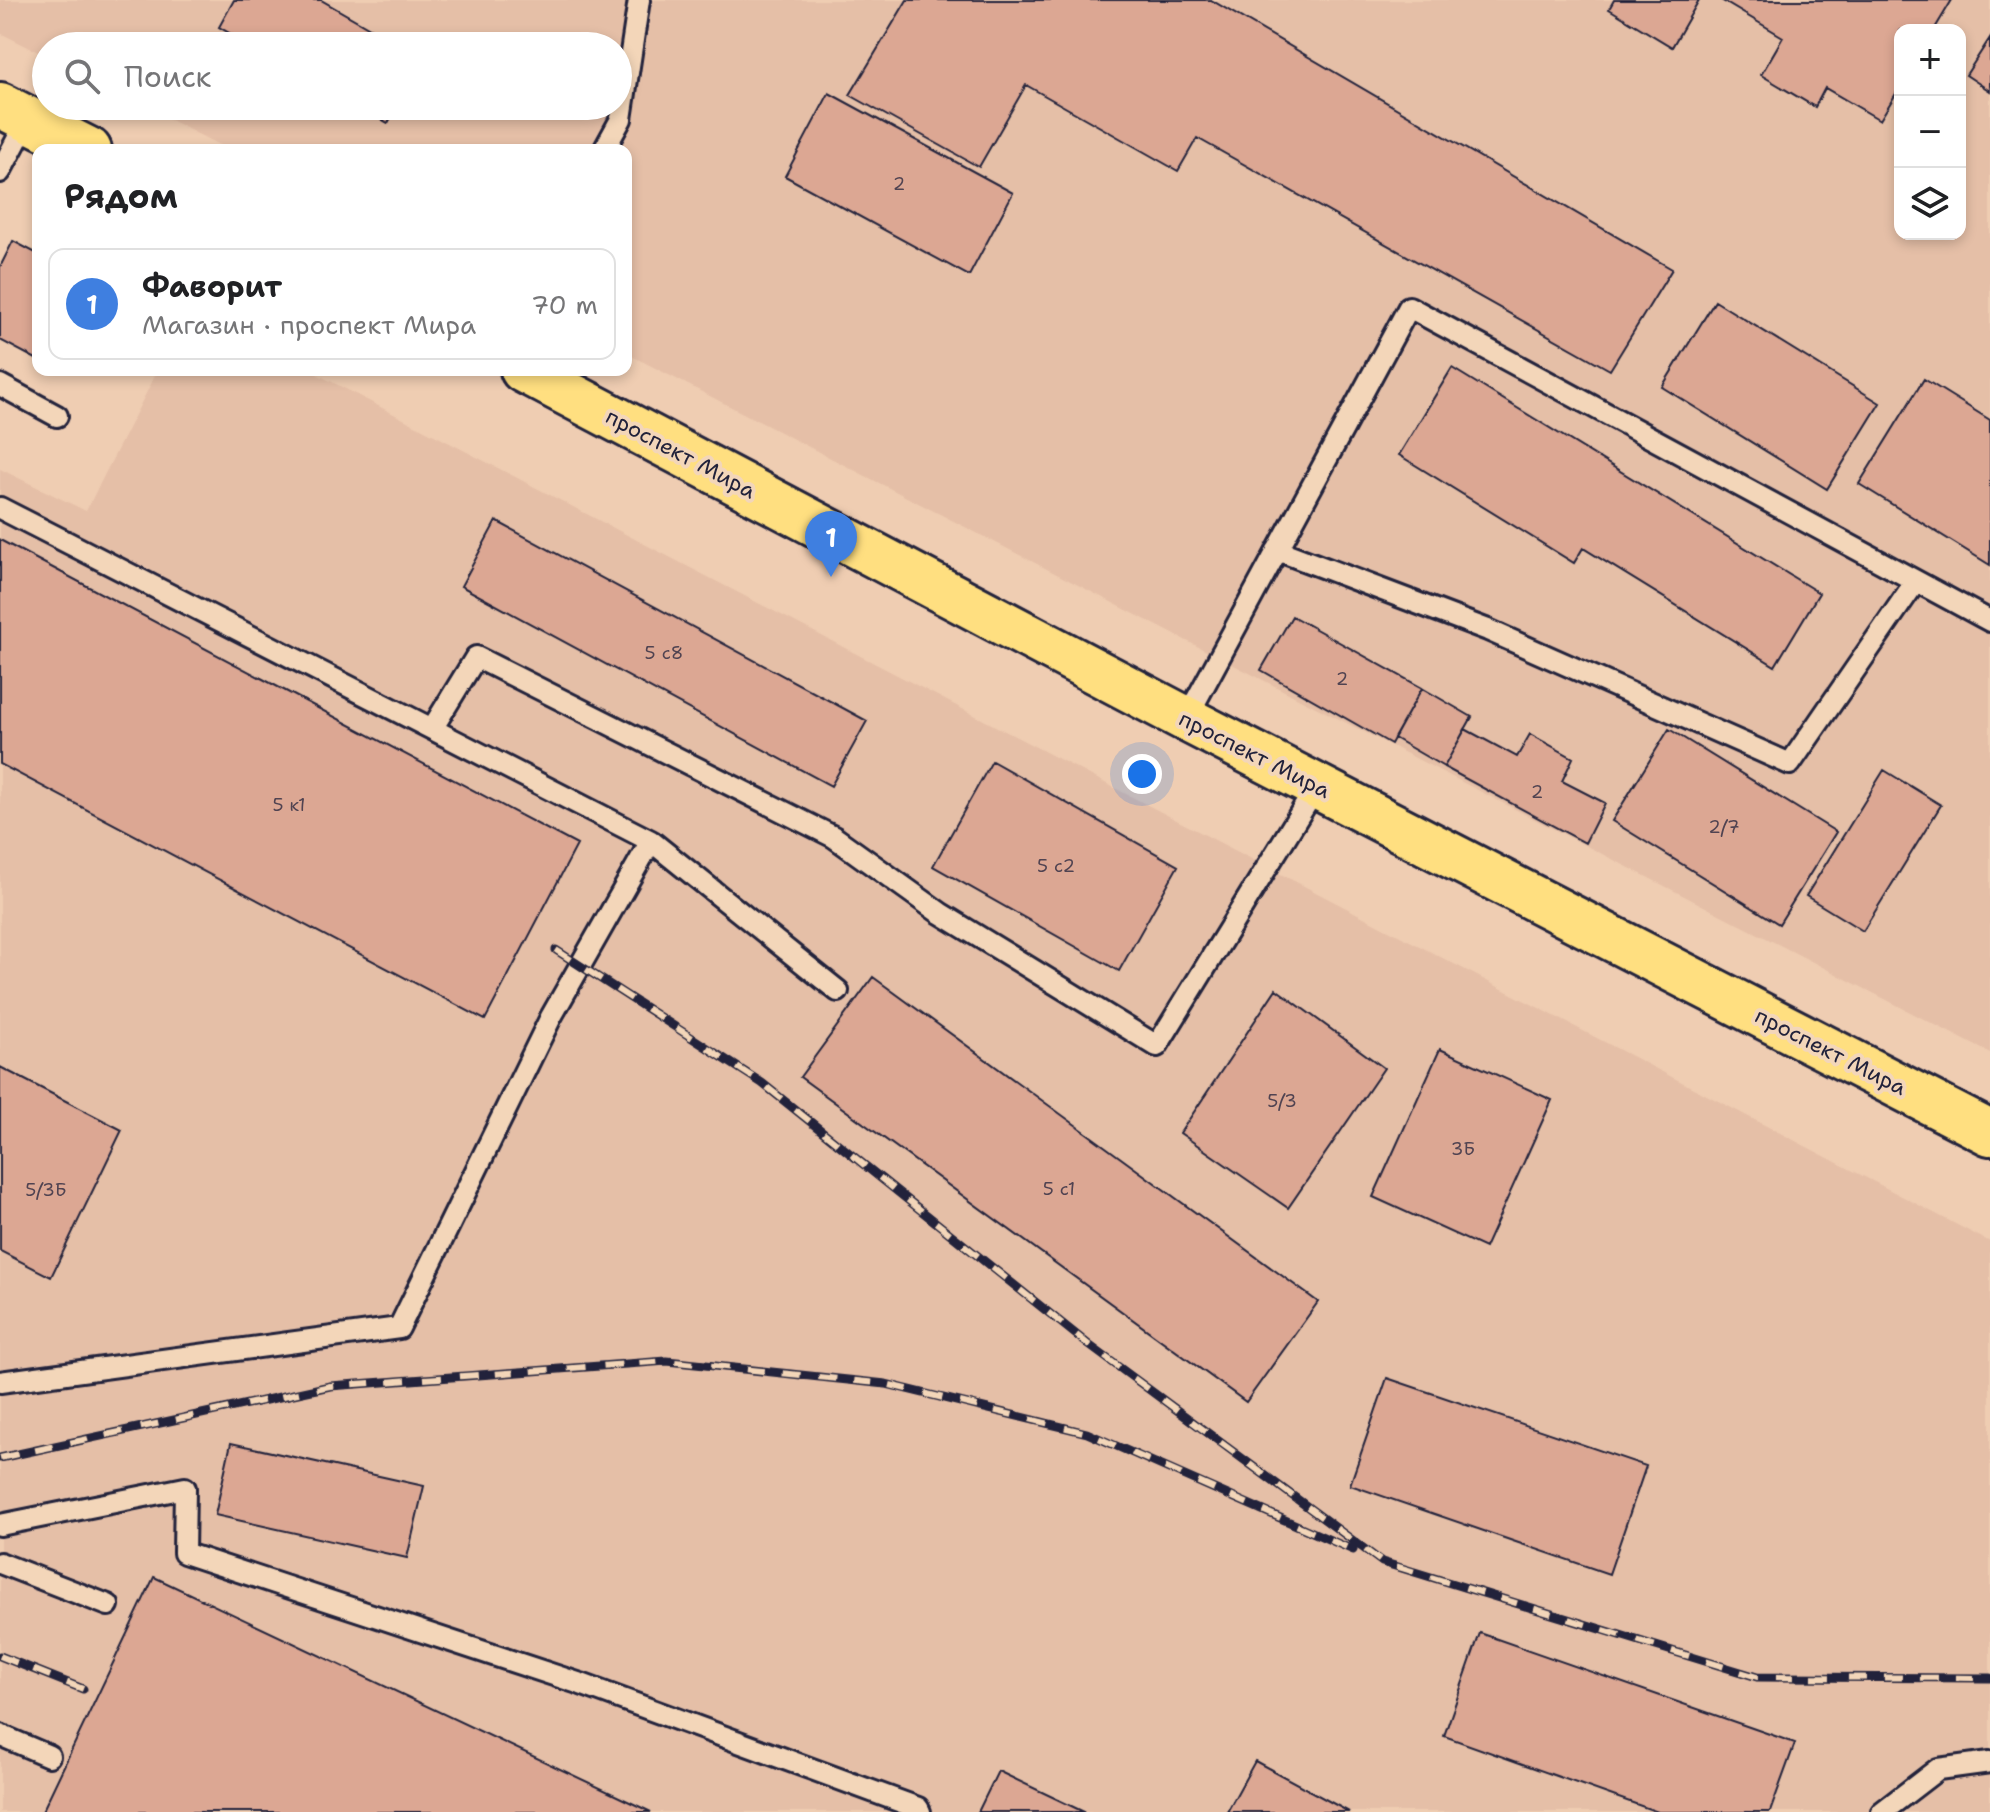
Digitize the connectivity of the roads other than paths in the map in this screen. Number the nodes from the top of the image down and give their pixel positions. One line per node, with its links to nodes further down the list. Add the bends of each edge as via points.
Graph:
1 (639, 0): 2 (lane)
2 (632, 46)
3 (14, 112): 5 (main road); 7 (lane)
4 (620, 120): 6 (lane)
5 (77, 144)
6 (607, 144)
7 (0, 172)
8 (534, 376): 15 (main road, проспект Мира)
9 (0, 385): 10 (lane)
10 (57, 416)
11 (0, 508): 16 (lane)
12 (1277, 550): 13 (lane, via 1488,630 1790,764); 13 (lane, via 1409,307); 15 (lane)
13 (1916, 581): 14 (lane)
14 (1990, 621)
15 (1186, 719): 17 (main road, проспект Мира)
16 (432, 729): 17 (lane, via 476,657 834,837 940,913 1157,1046); 18 (lane)
17 (1317, 786): 20 (main road, проспект Мира)
18 (651, 841): 19 (lane); 21 (lane, via 551,1017 399,1328)
19 (838, 991)
20 (1990, 1133)
21 (0, 1382)
22 (0, 1525): 28 (lane, via 185,1488 184,1553 581,1684)
23 (0, 1563): 24 (lane)
24 (108, 1605)
25 (0, 1735): 26 (lane)
26 (49, 1756)
27 (1990, 1762): 29 (lane, via 1938,1769)
28 (920, 1812)
29 (1882, 1812)

